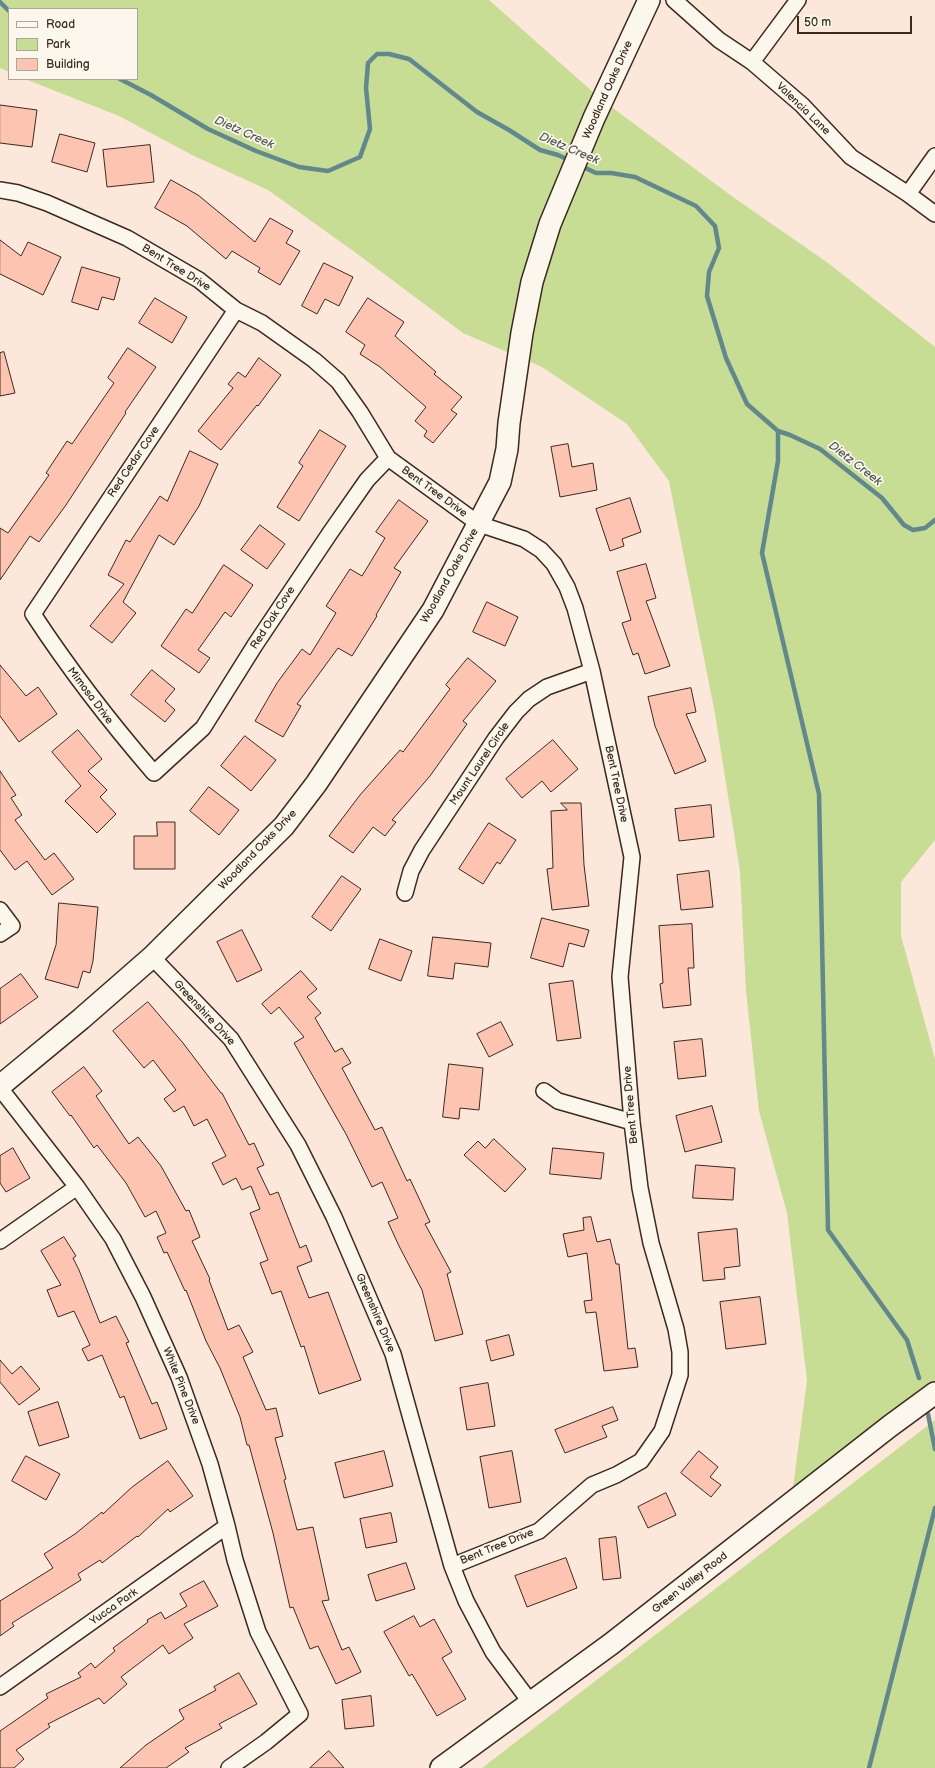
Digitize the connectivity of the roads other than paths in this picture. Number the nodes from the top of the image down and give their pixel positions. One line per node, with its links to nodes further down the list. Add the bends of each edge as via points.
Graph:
1 (649, 0): 11 (street, Woodland Oaks Drive, via 594,118 554,216 532,282 500,482)
2 (674, 0): 4 (street, Valencia Lane, via 719,40)
3 (798, 0): 4 (street)
4 (752, 62): 7 (street, Valencia Lane, via 802,105 851,157)
5 (935, 156): 7 (street)
6 (0, 190): 9 (street, Bent Tree Drive, via 47,203 127,238 199,280)
7 (908, 194): 8 (street, Valencia Lane)
8 (935, 214)
9 (236, 310): 10 (street, Bent Tree Drive, via 262,323 314,360 338,381); 12 (street, Red Cedar Cove)
10 (388, 458): 11 (street, Bent Tree Drive); 14 (street, Red Oak Cove, via 367,480 330,532 203,728)
11 (479, 524): 13 (street, Bent Tree Drive, via 524,539 541,550 554,564 575,608); 18 (street, Woodland Oaks Drive, via 433,610 299,808)
12 (33, 614): 14 (street, Mimosa Drive, via 69,669 115,729)
13 (592, 671): 15 (street, Mount Laurel Circle, via 547,687 516,712 422,850 411,870); 21 (street, Bent Tree Drive, via 632,857 620,977)
14 (154, 773)
15 (405, 893)
16 (0, 910): 17 (street)
17 (6, 930)
18 (152, 957): 19 (street, Woodland Oaks Drive); 26 (street, Greenshire Drive, via 231,1039 298,1145 334,1217 393,1354)
19 (0, 1087): 22 (street, White Pine Drive)
20 (544, 1091): 21 (street, via 558,1100)
21 (632, 1122): 26 (street, Bent Tree Drive, via 641,1195 651,1243 676,1329 680,1352 680,1375 662,1431 641,1460 592,1485 539,1531)
22 (77, 1187): 23 (street); 25 (street, White Pine Drive, via 113,1239 143,1297 179,1377 210,1464)
23 (0, 1241)
24 (935, 1394): 28 (street, Green Valley Road)
25 (227, 1526): 27 (street, Yucca Park); 29 (street, White Pine Drive, via 234,1560 258,1632 300,1714)
26 (452, 1566): 28 (street, Greenshire Drive, via 466,1601 493,1652)
27 (0, 1687)
28 (531, 1703): 30 (street, Green Valley Road)
29 (229, 1768)
30 (441, 1768)

